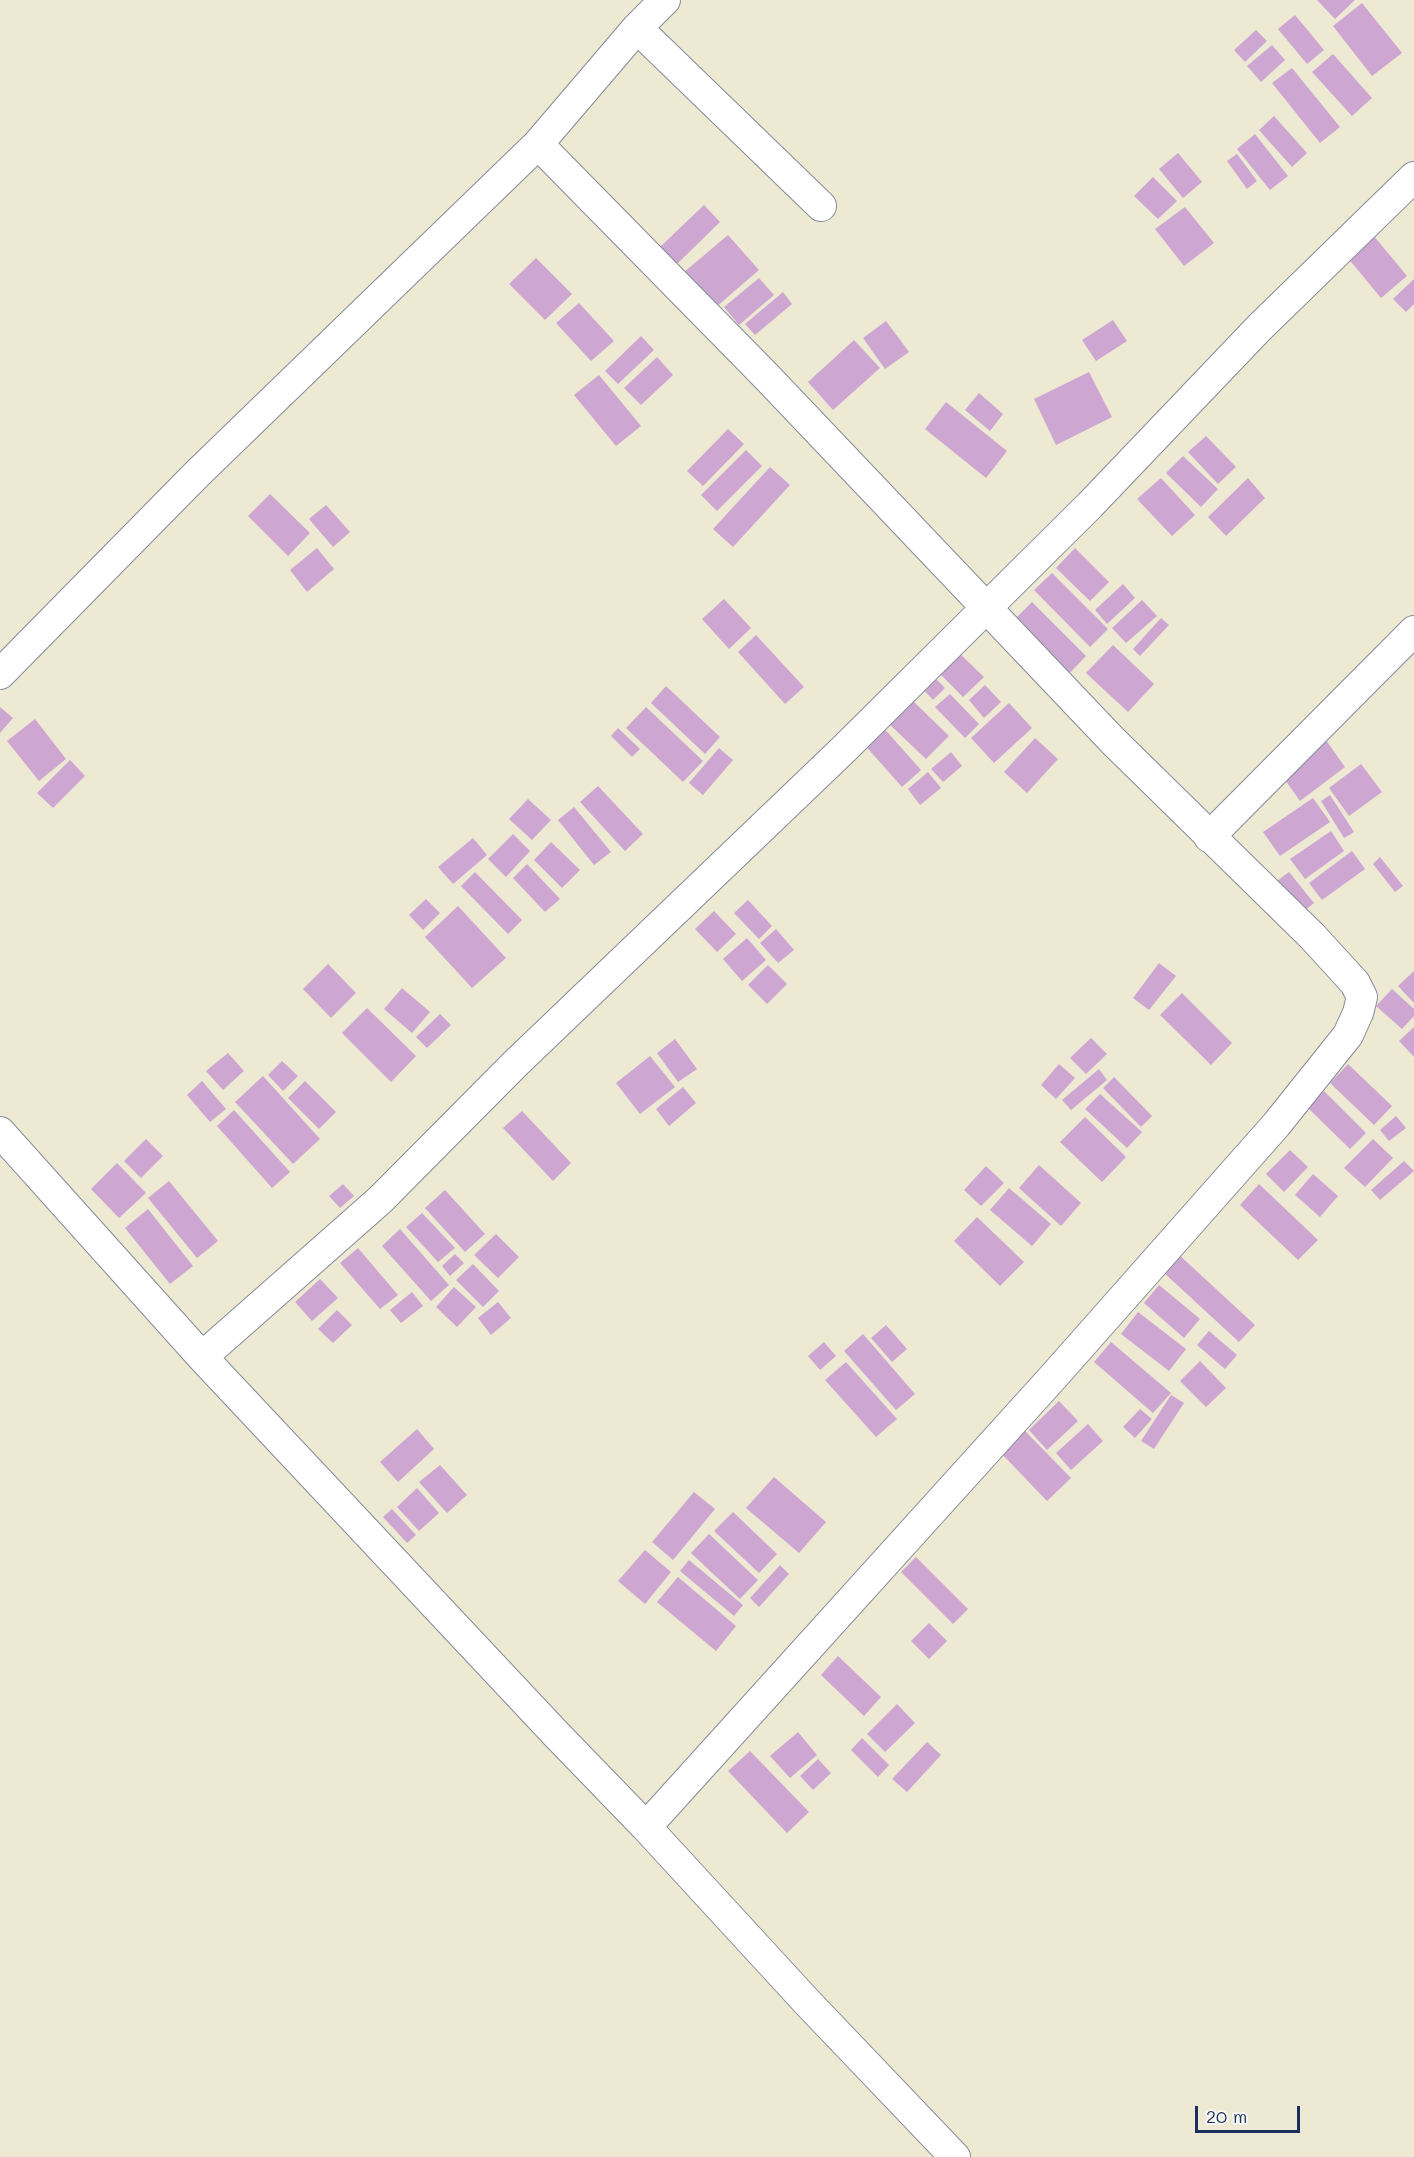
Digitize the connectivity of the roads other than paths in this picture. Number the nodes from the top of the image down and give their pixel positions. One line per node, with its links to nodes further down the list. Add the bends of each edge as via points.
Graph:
1 (665, 0): 2 (street)
2 (638, 28): 3 (street); 5 (street)
3 (538, 144): 6 (street); 8 (street, via 198,472)
4 (1414, 177): 6 (street, via 1259,328)
5 (821, 206)
6 (987, 607): 9 (street); 11 (street, via 380,1200)
7 (1414, 631): 9 (street)
8 (0, 674)
9 (1209, 837): 12 (street, via 1355,983 1362,997 1348,1035 1276,1125 1062,1367)
10 (0, 1132): 11 (street)
11 (202, 1357): 12 (street)
12 (646, 1827): 13 (street)
13 (955, 2157)

